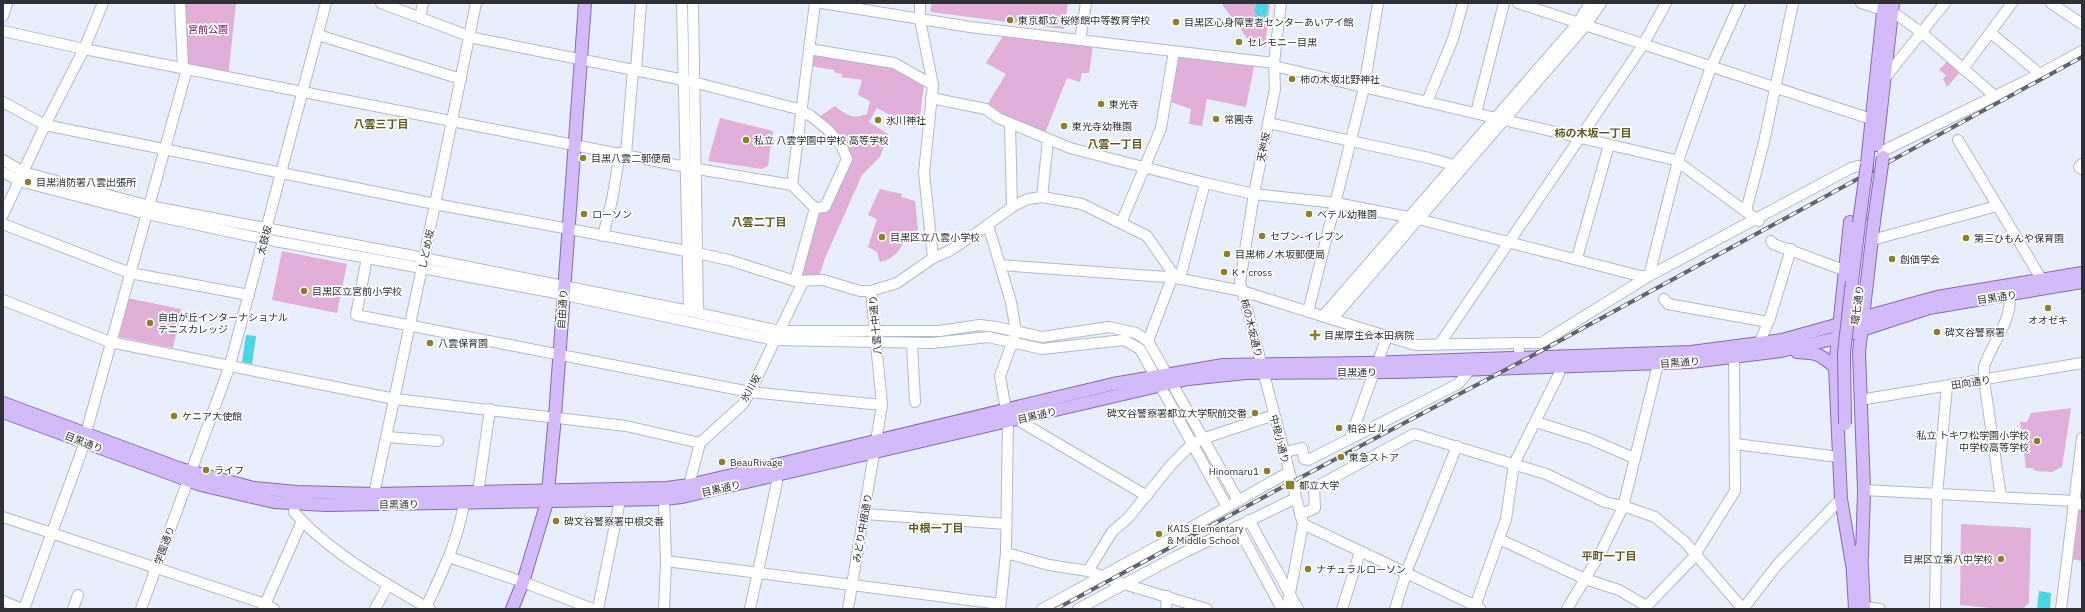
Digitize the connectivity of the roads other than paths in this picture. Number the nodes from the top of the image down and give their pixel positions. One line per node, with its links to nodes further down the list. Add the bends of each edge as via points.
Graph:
1 (7, 3): 31 (street)
2 (103, 3): 43 (street)
3 (180, 3): 50 (street)
4 (326, 3): 39 (street, 太鼓坂)
5 (381, 3): 32 (street)
6 (423, 3): 32 (street)
7 (476, 3): 40 (street, しどめ坂)
8 (584, 3): 47 (main road, 自由通り)
9 (641, 3): 52 (street)
10 (682, 3): 56 (street)
11 (693, 3): 57 (street)
12 (814, 3): 44 (street)
13 (822, 3): 33 (street)
14 (920, 3): 33 (street)
15 (1086, 3): 41 (street)
16 (1281, 3): 48 (street, 天神坂)
17 (1378, 3): 59 (street)
18 (1463, 3): 65 (street, via 1453,39)
19 (1504, 3): 68 (street)
20 (1518, 3): 34 (street)
21 (1590, 3): 34 (street)
22 (1601, 3): 34 (street)
23 (1666, 3): 42 (street)
24 (1740, 3): 49 (street)
25 (1793, 3): 60 (street)
26 (1861, 3): 30 (street)
27 (1945, 3): 37 (street)
28 (2012, 3): 38 (street)
29 (2056, 4): 35 (street)
30 (1888, 7): 37 (street); 55 (main road, 環七通り); 66 (main road, 環七通り)
31 (3, 16)
32 (420, 18): 40 (street)
33 (920, 20): 41 (street); 58 (street)
34 (1582, 24): 42 (street); 69 (street)
35 (2082, 24)
36 (3, 31): 43 (street)
37 (1922, 33): 51 (street); 55 (street)
38 (1991, 33): 51 (street); 53 (street)
39 (318, 35): 54 (street); 61 (street, 太鼓坂)
40 (469, 37): 47 (street); 54 (street, しどめ坂)
41 (1080, 40): 45 (street)
42 (1643, 45): 49 (street); 75 (street)
43 (84, 49): 50 (street); 74 (street)
44 (809, 49): 58 (street, via 894,63); 67 (street)
45 (1174, 51): 48 (street); 89 (street, via 1161,128)
46 (2082, 51): 53 (street)
47 (581, 60): 52 (street); 79 (main road, 自由通り)
48 (1274, 64): 59 (street); 72 (street, 天神坂, via 1275,85)
49 (1711, 67): 60 (street); 85 (street)
50 (185, 68): 61 (street); 81 (street)
51 (1964, 69): 62 (street)
52 (634, 70): 56 (street); 82 (street)
53 (2040, 74): 62 (street)
54 (461, 79): 71 (street, しどめ坂)
55 (1884, 79): 66 (main road, 環七通り)
56 (684, 80): 57 (street); 88 (street)
57 (694, 82): 67 (street); 88 (street)
58 (933, 84): 63 (street)
59 (1364, 88): 65 (street); 78 (street)
60 (1775, 88): 70 (street); 104 (street)
61 (303, 90): 71 (street); 92 (street, 太鼓坂)
62 (1995, 96): 84 (street)
63 (931, 98): 73 (street, via 986,109); 122 (street, via 924,173)
64 (3, 102): 74 (street)
65 (1427, 102): 68 (street)
66 (1877, 103): 70 (main road); 84 (main road, 環七通り); 84 (main road)
67 (801, 110): 95 (street); 101 (street, via 828,130 842,147 847,159 825,206)
68 (1476, 113): 69 (street)
69 (1500, 118): 75 (street); 87 (street); 106 (street)
70 (1868, 118): 84 (main road)
71 (452, 120): 79 (street); 99 (street, しどめ坂)
72 (1268, 123): 78 (street); 96 (street, 天神坂)
73 (1010, 124): 76 (street); 102 (street)
74 (45, 125): 81 (street); 93 (street)
75 (1581, 138): 80 (street); 118 (street)
76 (1048, 140): 89 (street); 97 (street)
77 (1958, 140): 100 (street)
78 (1352, 142): 87 (street); 98 (street)
79 (575, 144): 82 (street); 113 (main road, 自由通り)
80 (1609, 145): 85 (street); 123 (street)
81 (165, 150): 92 (street); 103 (street)
82 (623, 154): 88 (street); 114 (street)
83 (3, 160): 93 (street)
84 (1873, 160): 107 (street, via 1851,168); 108 (main road, 環七通り, bridge); 108 (main road, bridge)
85 (1678, 161): 104 (street); 129 (street)
86 (2082, 164): 90 (street, via 2079,167)
87 (1454, 165): 106 (street)
88 (691, 167): 95 (street); 120 (street)
89 (1144, 168): 94 (street); 109 (street)
90 (2082, 169)
91 (3, 172): 93 (street)
92 (282, 173): 99 (street); 112 (street, 太鼓坂)
93 (21, 176): 103 (street); 105 (street)
94 (1205, 183): 96 (street); 130 (street)
95 (792, 185): 101 (street)
96 (1254, 194): 98 (street); 137 (street, 天神坂, via 1240,280)
97 (1042, 197): 102 (street, 八雲十中通り, via 1028,199); 109 (street, via 1082,204)
98 (1336, 203): 106 (street); 144 (street)
99 (436, 204): 113 (street); 124 (street, しどめ坂)
100 (1997, 206): 116 (street); 131 (street)
101 (815, 208): 132 (street, 氷川坂)
102 (1012, 208): 111 (street, 八雲十中通り)
103 (148, 210): 112 (street); 115 (street); 127 (street)
104 (1746, 211): 107 (street)
105 (3, 216)
106 (1414, 218): 118 (street); 145 (street); 146 (street)
107 (1759, 220): 129 (street)
108 (1863, 222): 116 (main road); 126 (main road); 134 (main road, 環七通り)
109 (1121, 223): 130 (street, via 1147,236)
110 (3, 224): 127 (street)
111 (988, 225): 122 (street, 八雲十中通り, via 949,252); 125 (street)
112 (267, 228): 115 (street, 太鼓坂); 124 (street)
113 (568, 228): 114 (street); 135 (main road, 自由通り)
114 (603, 236): 120 (street)
115 (264, 239): 121 (street); 138 (street, 太鼓坂)
116 (1872, 240): 134 (main road)
117 (1771, 241): 119 (street, via 1773,244)
118 (1509, 242): 123 (street); 162 (street)
119 (1791, 249): 126 (street); 147 (street)
120 (692, 253): 132 (street, via 729,260); 143 (street)
121 (367, 258): 124 (street); 149 (street, via 356,315)
122 (933, 258): 136 (street, 八雲十中通り, via 897,283)
123 (1578, 258): 129 (street, via 1640,276)
124 (423, 263): 135 (street); 149 (street, しどめ坂)
125 (1000, 265): 130 (street); 151 (street, via 1011,302)
126 (1844, 270): 152 (main road)
127 (130, 273): 138 (street); 156 (street)
128 (2082, 273): 131 (main road, 目黒通り)
129 (1649, 276): 160 (street, via 1541,343)
130 (1176, 278): 137 (street); 155 (street)
131 (2042, 280): 142 (main road, 目黒通り, via 1937,297)
132 (799, 281): 136 (street, via 822,280 860,291); 153 (street, 氷川坂)
133 (2082, 282): 139 (main road, 目黒通り)
134 (1859, 285): 142 (main road, via 1875,303); 148 (main road); 192 (main road, 環七通り, via 1851,353)
135 (563, 290): 143 (street); 153 (street); 164 (main road, 自由通り)
136 (871, 291): 150 (street, 八雲十中通り)
137 (1242, 291): 144 (street); 173 (street, 柿の木坂通り)
138 (249, 295): 170 (street, 太鼓坂)
139 (2009, 295): 148 (main road, 目黒通り, via 1929,308); 177 (street, via 2011,302 2004,326 1984,366)
140 (1664, 299): 147 (street, via 1668,304)
141 (3, 300): 156 (street)
142 (1889, 310): 148 (main road, 目黒通り)
143 (693, 312): 153 (street)
144 (1308, 312): 145 (street)
145 (1323, 316): 146 (street)
146 (1334, 320): 154 (street)
147 (1768, 322): 161 (street)
148 (1862, 324): 152 (main road, 目黒通り); 182 (main road)
149 (410, 326): 164 (street); 181 (street, しどめ坂)
150 (876, 331): 151 (street, via 939,331 980,325); 153 (street); 157 (street, 八雲十中通り)
151 (1016, 332): 155 (street, via 1042,337 1109,327 1136,332); 158 (street)
152 (1837, 332): 161 (main road, 目黒通り); 163 (main road, 目黒通り); 172 (main road)
153 (776, 335): 157 (street); 180 (street, 氷川坂)
154 (1387, 336): 162 (street, via 1415,345); 174 (street)
155 (1148, 341): 176 (street)
156 (110, 342): 170 (street); 194 (street)
157 (877, 342): 159 (street); 185 (street, 八雲十中通り)
158 (1013, 342): 159 (street, via 988,337); 178 (street, via 1042,349 1124,340 1140,349); 190 (street, via 1000,376)
159 (912, 343): 183 (street)
160 (1519, 343): 162 (street); 165 (street)
161 (1759, 344): 165 (main road, 目黒通り, via 1691,352)
162 (1434, 345): 167 (street)
163 (1781, 351): 166 (main road, 目黒通り); 172 (main road, via 1813,352)
164 (559, 355): 180 (street); 189 (main road, 自由通り)
165 (1519, 357): 167 (main road, 目黒通り)
166 (1734, 357): 169 (main road, 目黒通り); 200 (street)
167 (1430, 361): 174 (main road, 目黒通り)
168 (2082, 363): 177 (street, 田向通り)
169 (1658, 364): 171 (main road, 目黒通り); 206 (street)
170 (230, 365): 181 (street); 210 (street, 太鼓坂)
171 (1559, 367): 175 (main road, 目黒通り); 191 (street, via 1559,374)
172 (1835, 367): 205 (main road)
173 (1262, 368): 174 (main road, 目黒通り); 176 (main road, 目黒通り, via 1223,365); 188 (street, 中根小通り)
174 (1376, 368): 175 (main road, 目黒通り); 197 (street)
175 (1470, 370): 197 (street, via 1458,384)
176 (1170, 378): 178 (main road, 目黒通り); 196 (street)
177 (1984, 380): 179 (street, 田向通り); 219 (street)
178 (1158, 381): 190 (main road, 目黒通り); 201 (street)
179 (1947, 386): 182 (street, 田向通り); 215 (street)
180 (750, 392): 185 (street); 199 (street, 氷川坂, via 743,404)
181 (395, 399): 186 (street); 193 (street, しどめ坂)
182 (1860, 400): 212 (main road)
183 (915, 402)
184 (3, 403): 194 (main road, 目黒通り)
185 (882, 405): 202 (street, 八雲十中通り)
186 (490, 409): 189 (street); 213 (street)
187 (3, 412): 194 (main road, 目黒通り)
188 (1274, 415): 196 (street); 204 (street, 中根小通り)
189 (555, 416): 199 (street, via 626,426); 216 (main road, 自由通り)
190 (1010, 417): 202 (main road, 目黒通り); 217 (street); 233 (street)
191 (1536, 422): 206 (street, via 1590,438); 207 (street)
192 (1849, 423): 239 (main road, 環七通り); 242 (main road, 環七通り)
193 (387, 437): 198 (street); 214 (street, しどめ坂)
194 (85, 438): 210 (main road, 目黒通り); 234 (street)
195 (2082, 438): 224 (street)
196 (1202, 439): 201 (street); 226 (street)
197 (1350, 439): 204 (street, via 1308,460 1304,459 1302,448 1289,451)
198 (438, 441)
199 (700, 443): 211 (street)
200 (1735, 444): 205 (street); 238 (street, via 1735,491)
201 (1191, 445): 217 (street, via 1171,465); 226 (street)
202 (876, 446): 209 (main road, 目黒通り); 211 (main road, 目黒通り); 228 (street, みどり中根通り)
203 (1457, 446): 207 (street); 230 (street, via 1414,434 1314,488 1315,508); 246 (street)
204 (1285, 456): 208 (street, 中根小通り)
205 (1839, 457): 221 (main road)
206 (1634, 458): 227 (street)
207 (1514, 464): 227 (street, via 1546,474 1605,502); 235 (street, via 1506,519)
208 (1289, 472): 218 (street, 中根小通り); 226 (street)
209 (775, 476): 220 (main road, 目黒通り); 245 (street, via 777,482)
210 (188, 477): 214 (main road, 目黒通り, via 268,490); 225 (main road, 目黒通り, via 252,498); 243 (street, 学園通り)
211 (689, 485): 216 (main road, 目黒通り)
212 (1864, 490): 215 (street); 239 (main road)
213 (478, 493): 214 (main road, 目黒通り); 216 (main road, 目黒通り)
214 (374, 494)
215 (1937, 494): 219 (street); 284 (street)
216 (548, 496): 222 (main road, 目黒通り); 223 (main road, 目黒通り); 249 (main road, 自由通り)
217 (1147, 496): 244 (street, via 1112,532)
218 (1296, 498): 230 (street, 中根小通り); 232 (street)
219 (2001, 498): 224 (street)
220 (664, 499): 222 (main road, 目黒通り); 241 (street)
221 (1841, 499): 242 (main road); 282 (street, via 1777,565)
222 (620, 500): 269 (street)
223 (464, 503): 225 (main road, 目黒通り); 240 (street, via 460,528)
224 (2078, 503): 285 (street)
225 (295, 504): 231 (street, via 294,512)
226 (1232, 504): 247 (street)
227 (1623, 507): 238 (street, via 1655,517); 248 (street)
228 (864, 514): 233 (street); 250 (street, みどり中根通り)
229 (3, 517): 234 (street)
230 (1301, 519): 236 (street); 256 (street, 中根小通り)
231 (302, 521): 252 (street, via 354,563); 258 (street)
232 (1243, 523): 251 (street); 256 (street); 277 (street)
233 (1006, 524): 237 (street)
234 (52, 534): 243 (street); 263 (street)
235 (1499, 538): 248 (street); 260 (street)
236 (1360, 552): 246 (street); 279 (street)
237 (1006, 553): 244 (street, via 1050,565); 257 (street)
238 (1696, 554): 261 (street); 282 (street)
239 (1862, 556): 262 (main road, 環七通り)
240 (449, 557): 249 (street); 259 (street)
241 (666, 561): 245 (street); 270 (street)
242 (1852, 564): 262 (main road, 環七通り)
243 (156, 568): 258 (street); 265 (street, 学園通り)
244 (1088, 570): 247 (street)
245 (758, 573): 250 (street); 271 (street)
246 (1406, 573): 260 (street); 280 (street)
247 (1104, 575): 251 (street); 273 (street)
248 (1585, 579): 261 (street, via 1619,590); 281 (street)
249 (523, 582): 267 (main road, 自由通り); 268 (street)
250 (852, 584): 257 (street); 272 (street, みどり中根通り)
251 (1124, 584): 254 (street); 274 (street)
252 (388, 585): 259 (street); 266 (street)
253 (78, 595): 264 (street)
254 (1167, 596): 275 (street); 276 (street)
255 (3, 601): 263 (street)
256 (1289, 601): 278 (street)
257 (1000, 606)
258 (267, 607)
259 (428, 608)
260 (1477, 608)
261 (1645, 608)
262 (1861, 608): 283 (street)
263 (23, 609)
264 (73, 609)
265 (141, 609)
266 (375, 609)
267 (512, 609)
268 (593, 609)
269 (598, 609)
270 (664, 609)
271 (750, 609)
272 (848, 609)
273 (1042, 609)
274 (1078, 609)
275 (1166, 609)
276 (1207, 609)
277 (1282, 609)
278 (1298, 609)
279 (1342, 609)
280 (1395, 609)
281 (1567, 609)
282 (1743, 609)
283 (1880, 609)
284 (1935, 609)
285 (2061, 609)

